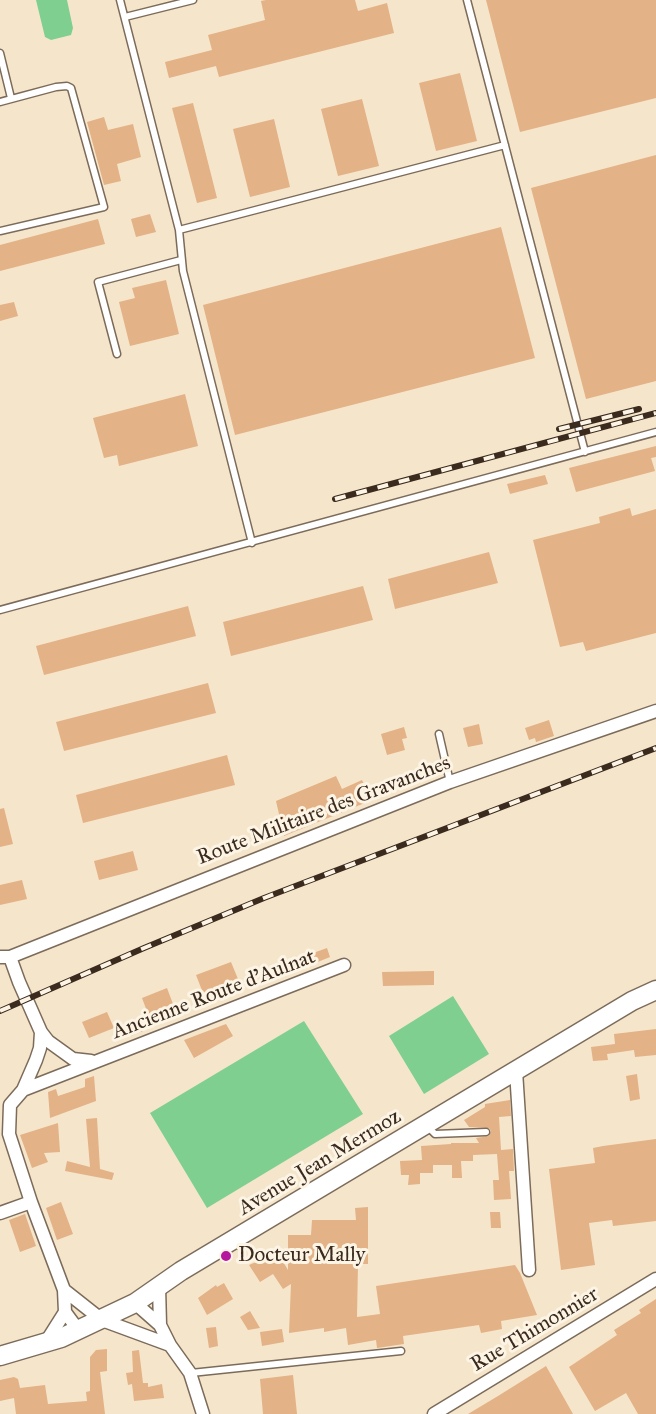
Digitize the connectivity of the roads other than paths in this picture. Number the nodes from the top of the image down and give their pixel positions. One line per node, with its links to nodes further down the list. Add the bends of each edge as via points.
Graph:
1 (120, 0): 4 (lane)
2 (193, 0): 4 (lane)
3 (467, 0): 8 (lane)
4 (125, 17): 9 (lane)
5 (0, 54): 6 (lane)
6 (11, 98): 7 (lane); 10 (lane, via 62,86 71,88 104,207)
7 (0, 102)
8 (505, 145): 9 (lane); 14 (lane)
9 (179, 230): 11 (lane)
10 (0, 231)
11 (181, 260): 12 (lane, via 98,282); 15 (lane)
12 (117, 354)
13 (656, 432): 14 (lane)
14 (585, 452): 15 (lane)
15 (252, 543): 16 (lane)
16 (0, 610)
17 (656, 711): 19 (street, Route Militaire des Gravanches)
18 (439, 734): 19 (lane)
19 (450, 782): 20 (street, Route Militaire des Gravanches)
20 (5, 957): 23 (street)
21 (344, 965): 24 (street, Ancienne Route d'Aulnat)
22 (656, 990): 25 (main road, Avenue Jean Mermoz)
23 (39, 1027): 24 (street, Ancienne Route d'Aulnat, via 60,1051 73,1059); 26 (street, via 40,1048)
24 (98, 1061): 26 (street, Ancienne Route d'Aulnat)
25 (516, 1071): 28 (main road, Avenue Jean Mermoz); 32 (street)
26 (20, 1093): 27 (street, Ancienne Route d'Aulnat); 30 (street, via 10,1105 9,1134)
27 (0, 1101)
28 (426, 1126): 29 (lane, via 435,1134); 34 (main road, Avenue Jean Mermoz)
29 (486, 1132)
30 (31, 1202): 31 (street); 35 (street)
31 (0, 1213)
32 (529, 1270)
33 (656, 1279): 47 (street, Rue Thimonnier)
34 (159, 1286): 36 (main road, Avenue Jean Mermoz); 39 (street)
35 (64, 1290): 37 (street); 38 (street)
36 (135, 1303): 38 (main road, Avenue Jean Mermoz); 39 (street)
37 (65, 1312): 40 (street); 41 (street)
38 (102, 1320): 40 (main road, Avenue Jean Mermoz); 42 (street)
39 (160, 1325): 42 (street)
40 (79, 1330): 41 (main road, Avenue Jean Mermoz)
41 (46, 1342): 44 (main road, Avenue Jean Mermoz)
42 (170, 1345): 45 (street)
43 (401, 1351): 45 (lane)
44 (0, 1356)
45 (190, 1373): 46 (street)
46 (203, 1414)
47 (434, 1414)

